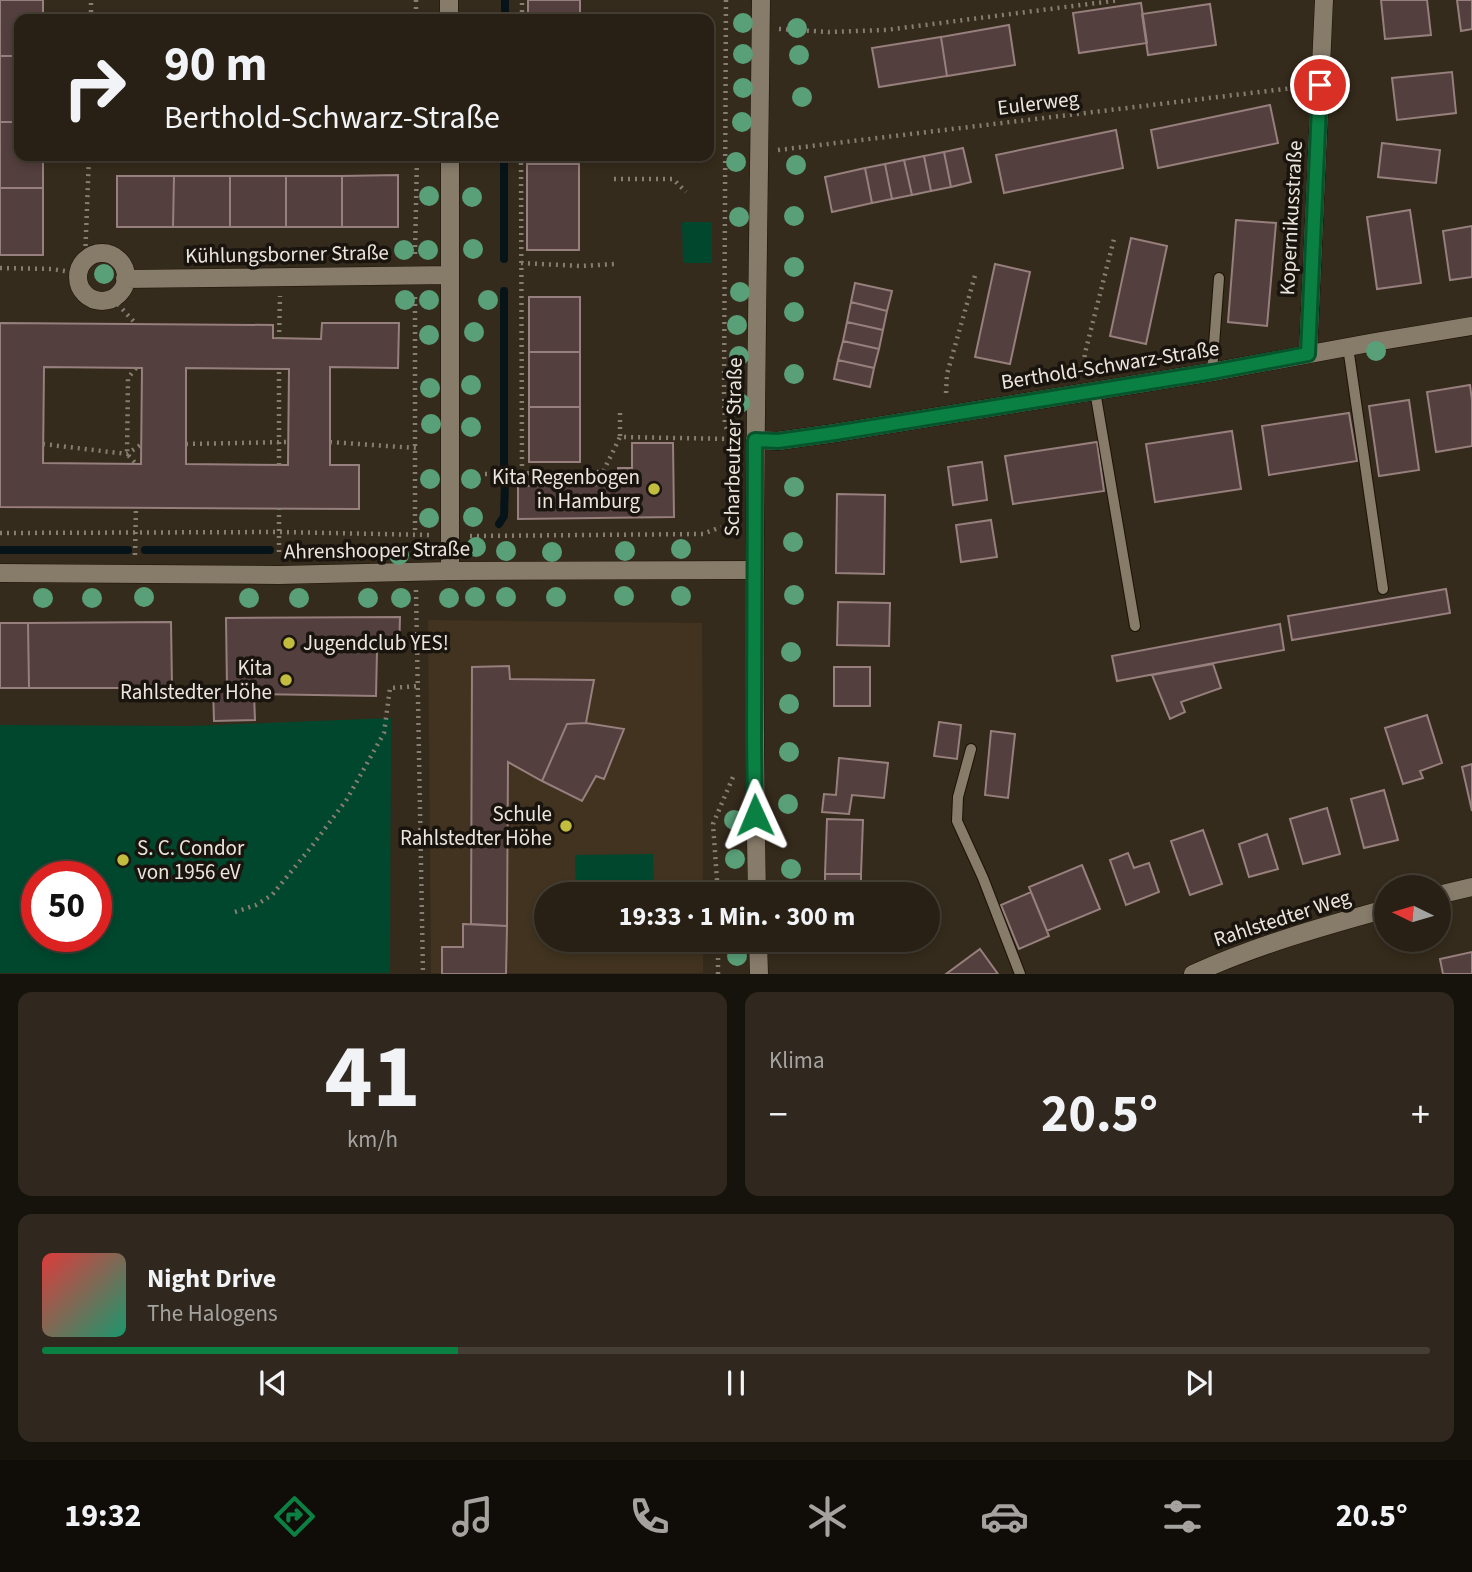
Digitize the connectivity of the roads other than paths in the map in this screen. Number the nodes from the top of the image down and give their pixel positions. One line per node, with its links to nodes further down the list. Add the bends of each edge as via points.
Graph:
1 (761, 0): 12 (street, Scharbeutzer Straße)
2 (1324, 0): 9 (street, Kopernikusstraße)
3 (450, 161): 4 (street)
4 (450, 275): 6 (street, Kühlungsborner Straße); 14 (street)
5 (1219, 278): 10 (lane)
6 (125, 279): 6 (street, via 122,265 112,255 98,253 81,267 78,281 85,294 98,300 113,298)
7 (1472, 326): 8 (street, Berthold-Schwarz-Straße)
8 (1348, 347): 9 (street, Berthold-Schwarz-Straße); 16 (lane)
9 (1308, 354): 10 (street, Berthold-Schwarz-Straße)
10 (1212, 372): 11 (street, Berthold-Schwarz-Straße)
11 (1091, 392): 12 (street, Berthold-Schwarz-Straße, via 787,440); 17 (lane)
12 (755, 440): 13 (street, Scharbeutzer Straße)
13 (755, 570): 14 (street, Ahrenshooper Straße); 19 (street, Scharbeutzer Straße)
14 (450, 571): 15 (street, Ahrenshooper Straße)
15 (0, 573)
16 (1383, 589)
17 (1135, 626)
18 (971, 749): 25 (lane, via 958,797 957,821)
19 (757, 882)
20 (1472, 887): 21 (street)
21 (1451, 892)
22 (1374, 912): 26 (street, Rahlstedter Weg, via 1301,932)
23 (758, 952): 24 (street)
24 (759, 974)
25 (1020, 974)
26 (1193, 974)

